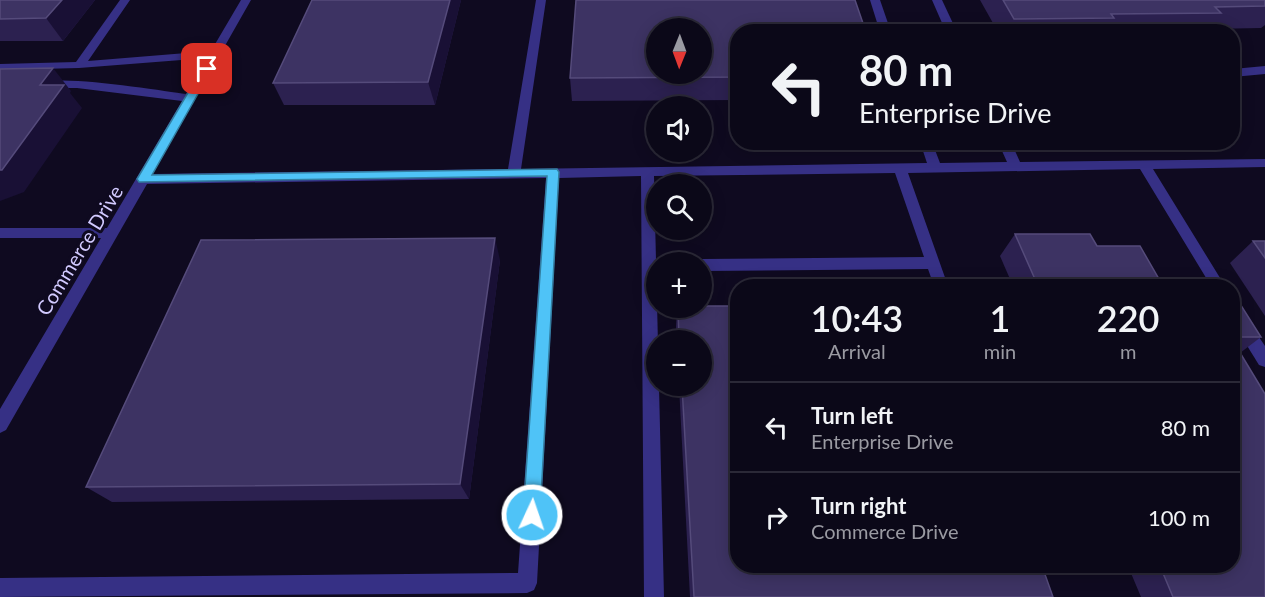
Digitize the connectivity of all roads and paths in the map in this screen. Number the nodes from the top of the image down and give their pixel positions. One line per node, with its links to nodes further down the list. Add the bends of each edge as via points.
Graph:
1 (125, 0): 9 (street)
2 (246, 0): 8 (street, Commerce Drive)
3 (541, 0): 24 (street)
4 (875, 0): 6 (street)
5 (937, 0): 7 (street)
6 (883, 24)
7 (948, 24)
8 (215, 54): 9 (street); 14 (street, Commerce Drive)
9 (79, 65): 10 (street)
10 (0, 67)
11 (1265, 70): 12 (street)
12 (1240, 72)
13 (33, 85): 14 (street, via 77,84)
14 (190, 98): 25 (street, Commerce Drive)
15 (929, 150): 21 (street)
16 (1008, 150): 19 (street)
17 (1265, 163): 18 (street)
18 (1144, 165): 19 (street); 32 (street)
19 (1015, 166): 21 (street)
20 (900, 168): 21 (street); 23 (street); 29 (street)
21 (935, 168)
22 (553, 172): 23 (street); 24 (street); 38 (street)
23 (647, 172): 28 (street)
24 (514, 173): 25 (street)
25 (143, 179): 27 (street, Commerce Drive)
26 (0, 233): 27 (street)
27 (112, 233): 36 (street, Commerce Drive)
28 (651, 252)
29 (933, 263): 30 (street); 31 (street)
30 (712, 265)
31 (939, 279)
32 (1214, 279)
33 (652, 318): 39 (street)
34 (1240, 321): 35 (street)
35 (1265, 360)
36 (0, 425)
37 (0, 588): 38 (street)
38 (527, 590)
39 (654, 597)

